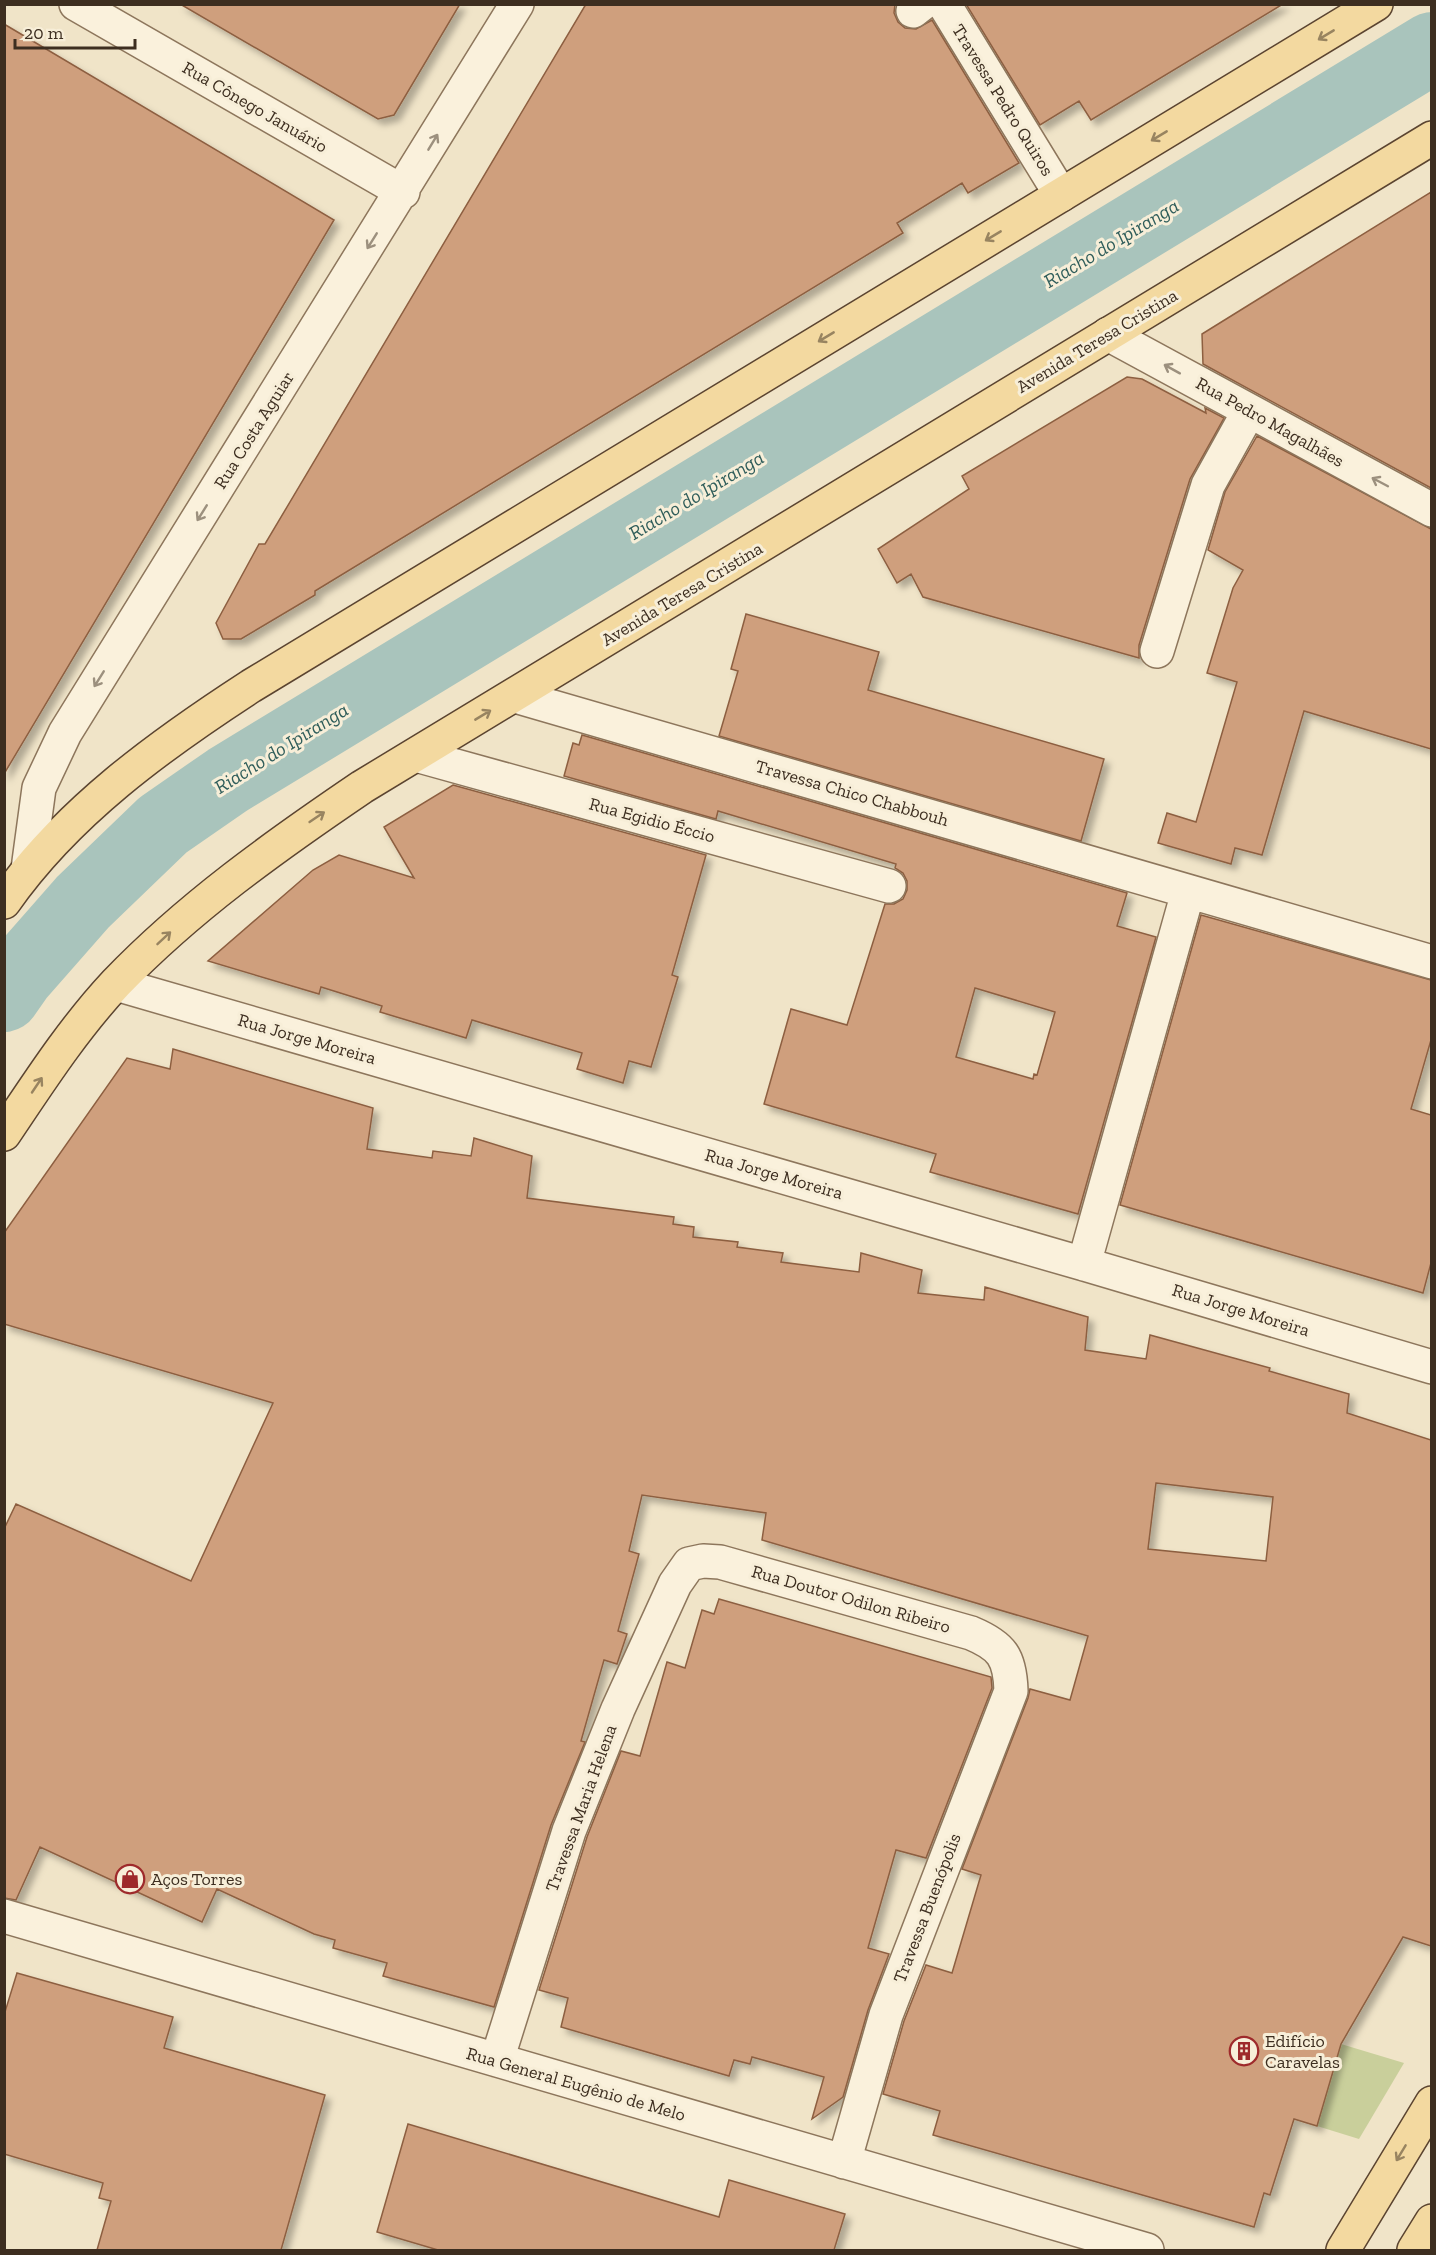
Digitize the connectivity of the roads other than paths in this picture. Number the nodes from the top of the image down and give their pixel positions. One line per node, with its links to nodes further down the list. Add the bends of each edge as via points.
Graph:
1 (76, 4): 6 (street, Rua Cônego Januário)
2 (517, 4): 6 (street, Rua Costa Aguiar, one-way to 2)
3 (944, 4): 7 (street, Travessa Pedro Quiros)
4 (1377, 4): 7 (main road, one-way to 7)
5 (1431, 138): 8 (main road, Avenida Teresa Cristina)
6 (403, 192): 14 (street, Rua Costa Aguiar, one-way to 14, via 65,733 39,788)
7 (1061, 195): 14 (main road, one-way to 14, via 251,686 155,752 87,809)
8 (1108, 334): 9 (street, Rua Pedro Magalhães, one-way to 8); 12 (main road, Avenida Teresa Cristina)
9 (1249, 411): 10 (street, Rua Pedro Magalhães, one-way to 9); 11 (street, via 1208,485)
10 (1431, 510)
11 (1157, 651)
12 (515, 696): 13 (main road, Avenida Teresa Cristina, one-way to 12); 16 (street, Travessa Chico Chabbouh)
13 (416, 755): 15 (street, Rua Egidio Éccio); 18 (main road, Avenida Teresa Cristina, one-way to 13, via 205,901 275,845)
14 (14, 881)
15 (889, 886)
16 (1188, 892): 17 (street, Travessa Chico Chabbouh); 20 (street)
17 (1431, 962)
18 (116, 984): 19 (main road, Avenida Teresa Cristina, one-way to 18, via 58,1054); 20 (street, Rua Jorge Moreira)
19 (4, 1134)
20 (1084, 1264): 21 (street, Rua Jorge Moreira)
21 (1431, 1367)
22 (689, 1564): 23 (street, Rua Doutor Odilon Ribeiro, via 720,1562 971,1633 993,1642); 25 (street, Travessa Maria Helena, via 675,1584 627,1689 568,1831)
23 (1005, 1656): 27 (street, Travessa Buenópolis, via 1011,1672 1011,1691 886,2015)
24 (4, 1916): 25 (street, Rua General Eugênio de Melo)
25 (497, 2060): 27 (street, Rua General Eugênio de Melo)
26 (1431, 2103): 30 (main road, one-way to 30)
27 (844, 2162): 29 (street, Rua General Eugênio de Melo)
28 (1431, 2221): 31 (main road)
29 (1147, 2250)
30 (1343, 2250)
31 (1414, 2250)

